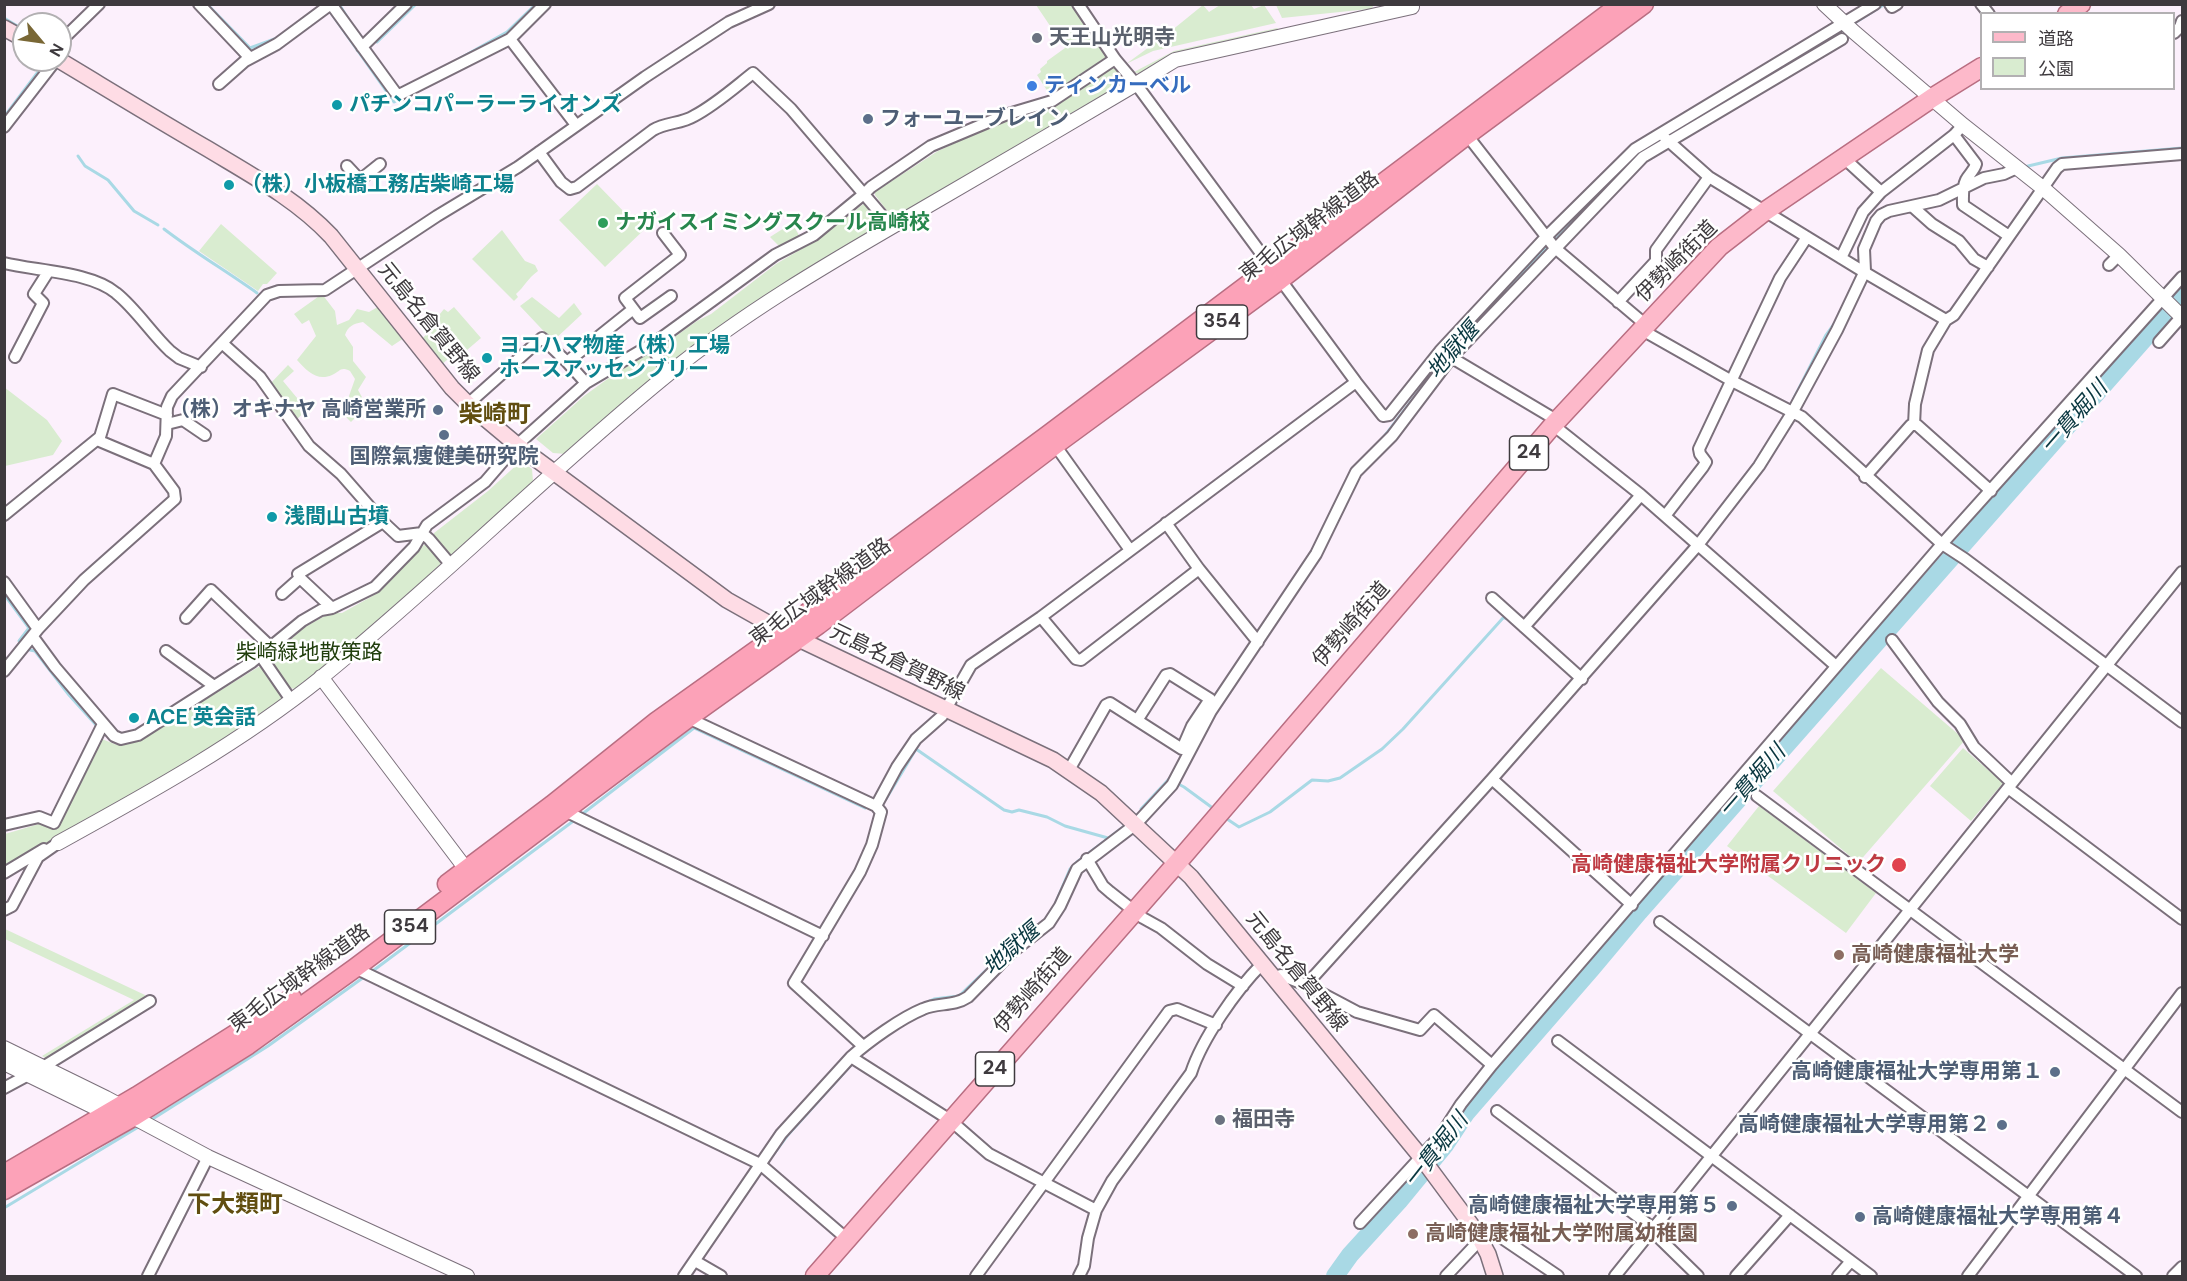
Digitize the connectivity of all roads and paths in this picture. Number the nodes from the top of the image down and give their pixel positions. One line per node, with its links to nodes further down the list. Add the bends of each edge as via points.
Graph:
1 (99, 4): 17 (street)
2 (199, 4): 21 (street)
3 (331, 4): 20 (street); 21 (street, via 277,44)
4 (406, 4): 20 (street)
5 (545, 4): 18 (street)
6 (769, 4): 15 (street)
7 (1078, 4): 22 (street)
8 (1621, 4): 60 (highway, 東毛広域幹線道路 / 354)
9 (1644, 4): 33 (highway, 東毛広域幹線道路 / 354)
10 (1824, 4): 16 (street)
11 (1875, 4): 16 (street)
12 (1890, 4): 13 (street, via 1892,8)
13 (1897, 4)
14 (1418, 6): 27 (street, via 1175,60)
15 (746, 9): 29 (street)
16 (1844, 22): 28 (street); 32 (street)
17 (72, 30)
18 (510, 39): 20 (street, via 399,95); 29 (street)
19 (1842, 39): 34 (street)
20 (362, 46)
21 (250, 58): 26 (street)
22 (1115, 59): 27 (street); 45 (street, via 1052,101 1005,115 931,146)
23 (72, 68): 57 (main road, 元島名倉賀野線, via 296,205 314,218)
24 (1980, 68): 28 (main road, 伊勢崎街道 / 24)
25 (48, 72): 30 (street)
26 (219, 84)
27 (1137, 84): 48 (street); 60 (street)
28 (1932, 98): 31 (street); 37 (main road, 伊勢崎街道 / 24)
29 (576, 125): 35 (street)
30 (4, 127)
31 (1958, 130): 40 (street); 42 (street, via 1976,164); 44 (street)
32 (1662, 133): 34 (street); 51 (street, via 1628,155)
33 (1467, 135): 51 (street); 60 (highway, 東毛広域幹線道路 / 354)
34 (1668, 142): 41 (street); 53 (street, via 1637,164)
35 (539, 152): 45 (street, via 561,182 570,189 578,187 653,130 694,117 753,73 791,109); 57 (street)
36 (2182, 154): 43 (street, via 2062,164)
37 (1845, 159): 44 (street); 47 (main road, 伊勢崎街道 / 24)
38 (380, 164): 39 (street, via 360,180)
39 (347, 166)
40 (2017, 168): 42 (street); 43 (street)
41 (1709, 177): 47 (street); 64 (street, via 1656,250 1656,261)
42 (1963, 189): 46 (street); 50 (street, via 1963,205)
43 (2044, 189): 50 (street); 63 (street, via 2114,260)
44 (1881, 192): 54 (street, via 1863,212)
45 (865, 193): 48 (street); 71 (street, via 814,235 775,255)
46 (1913, 207): 56 (street); 59 (street, via 1889,211 1876,221 1864,249)
47 (1764, 212): 52 (street); 68 (main road, 伊勢崎街道 / 24, via 1719,247)
48 (892, 227): 77 (street, via 773,297)
49 (663, 233): 65 (street, via 680,255 626,298)
50 (2010, 236): 56 (street)
51 (1546, 237): 53 (street); 72 (street)
52 (1807, 237): 54 (street); 78 (street, via 1780,278)
53 (1555, 249): 64 (street); 74 (street)
54 (1841, 258): 59 (street)
55 (4, 263): 58 (street)
56 (1988, 267): 67 (street, via 1954,315)
57 (356, 268): 70 (street, via 325,290 267,295); 81 (main road, 元島名倉賀野線)
58 (48, 272): 73 (street, via 34,294 43,303); 76 (street, via 88,278 114,291 170,351)
59 (1864, 273): 67 (street); 82 (street)
60 (1276, 274): 79 (street); 89 (highway, 東毛広域幹線道路 / 354); 115 (highway, 東毛広域幹線道路 / 354)
61 (2182, 277): 63 (street)
62 (671, 296): 65 (street, via 640,318)
63 (2164, 300): 66 (street); 93 (street)
64 (1618, 302): 68 (street)
65 (632, 310): 75 (street)
66 (2182, 316): 69 (street)
67 (1946, 320): 85 (street, via 1928,350)
68 (1644, 327): 78 (street); 84 (main road, 伊勢崎街道 / 24)
69 (2158, 342)
70 (222, 343): 76 (street); 97 (street, via 261,377 309,446 341,474)
71 (649, 344): 77 (street); 80 (street)
72 (1440, 351): 74 (street); 79 (street, via 1389,415 1383,416)
73 (15, 357)
74 (1451, 358): 84 (street); 117 (street, via 1392,436 1356,472 1316,554)
75 (567, 362): 80 (street); 81 (street, via 542,338)
76 (201, 367): 83 (street, via 168,402)
77 (669, 373): 91 (street)
78 (1732, 381): 82 (street); 96 (street, via 1699,449 1706,462 1704,467)
79 (1356, 382): 98 (street)
80 (586, 384): 88 (street)
81 (468, 404): 88 (main road, 元島名倉賀野線)
82 (1792, 413): 92 (street, via 1802,417); 100 (street, via 1759,466)
83 (167, 420): 86 (street, via 183,420); 87 (street, via 113,394); 90 (street, via 166,436)
84 (1556, 423): 94 (street); 144 (main road, 伊勢崎街道 / 24)
85 (1914, 425): 92 (street); 93 (street)
86 (205, 435)
87 (97, 440): 90 (street); 95 (street)
88 (517, 445): 91 (main road, 元島名倉賀野線); 99 (street, via 485,482 433,520)
89 (1055, 445): 102 (street); 115 (highway, 東毛広域幹線道路 / 354)
90 (154, 464): 114 (street, via 174,491 175,500 84,580)
91 (553, 472): 103 (street); 115 (main road, 元島名倉賀野線, via 727,600)
92 (1865, 477): 101 (street)
93 (1991, 491): 101 (street)
94 (1641, 495): 96 (street); 113 (street)
95 (4, 515)
96 (1665, 516): 100 (street)
97 (383, 522): 99 (street, via 398,536); 106 (street)
98 (1166, 524): 102 (street); 104 (street)
99 (422, 533): 103 (street); 110 (street, via 414,547 375,587)
100 (1698, 545): 122 (street); 125 (street)
101 (1944, 545): 121 (street); 122 (street)
102 (1130, 550): 111 (street)
103 (451, 565): 124 (street)
104 (1199, 569): 111 (street, via 1081,660); 117 (street)
105 (2182, 572): 121 (street)
106 (298, 574)
107 (6, 585): 114 (street)
108 (282, 594): 110 (street, via 300,578)
109 (1492, 598): 113 (street)
110 (332, 608): 118 (street, via 302,621)
111 (1041, 617): 128 (street, via 971,666)
112 (186, 618): 118 (street, via 211,590)
113 (1524, 627): 125 (street)
114 (35, 633): 123 (street); 132 (street, via 55,667)
115 (790, 635): 128 (main road, 元島名倉賀野線); 129 (highway, 東毛広域幹線道路 / 354); 145 (highway, 東毛広域幹線道路 / 354, via 657,721)
116 (1892, 640): 136 (street, via 1974,747)
117 (1258, 642): 133 (street)
118 (272, 647): 120 (street)
119 (166, 651): 126 (street)
120 (260, 656): 126 (street); 127 (street)
121 (2107, 665): 131 (street); 136 (street)
122 (1836, 666): 147 (street)
123 (4, 671)
124 (321, 677): 127 (street); 145 (street)
125 (1582, 679): 135 (street)
126 (214, 686): 132 (street, via 138,735 121,739)
127 (291, 700): 142 (street, via 198,765)
128 (946, 710): 134 (main road, 元島名倉賀野線); 138 (street, via 916,739)
129 (688, 718): 138 (street); 139 (highway, 東毛広域幹線道路 / 354)
130 (1138, 719): 133 (street, via 1182,749); 133 (street, via 1170,674 1210,699); 134 (street, via 1110,703 1106,705)
131 (2182, 722)
132 (103, 724): 141 (street, via 54,823 39,817)
133 (1191, 740): 140 (street, via 1172,785)
134 (1069, 770): 140 (main road, 元島名倉賀野線)
135 (1492, 779): 147 (street); 157 (street)
136 (2011, 785): 148 (street); 151 (street)
137 (1757, 796): 148 (street)
138 (876, 806): 153 (street, via 881,812 872,845)
139 (565, 812): 153 (street); 155 (highway, 東毛広域幹線道路 / 354)
140 (1136, 824): 143 (street); 144 (main road, 元島名倉賀野線)
141 (4, 825)
142 (57, 843): 146 (street); 149 (street, via 38,857 12,906)
143 (1087, 859): 150 (street, via 1103,886); 164 (street, via 1077,869 1049,923 1011,953 968,997 959,1003 921,1009)
144 (1177, 863): 150 (main road, 伊勢崎街道 / 24); 154 (main road, 元島名倉賀野線)
145 (466, 869): 174 (highway, 東毛広域幹線道路 / 354, via 277,1009)
146 (4, 873)
147 (1632, 905): 168 (street)
148 (1911, 909): 162 (street); 170 (street)
149 (4, 910)
150 (1134, 910): 158 (street); 176 (main road, 伊勢崎街道 / 24)
151 (2182, 919)
152 (1660, 922): 162 (street)
153 (823, 936): 164 (street, via 794,983)
154 (1262, 964): 156 (main road, 元島名倉賀野線); 158 (street)
155 (355, 968): 174 (highway, 東毛広域幹線道路 / 354, via 248,1046); 180 (street)
156 (1272, 978): 157 (street, via 1281,975); 179 (main road, 元島名倉賀野線)
157 (1306, 985): 168 (street, via 1357,1012 1420,1030 1434,1015)
158 (1243, 986): 161 (street)
159 (2182, 993): 170 (street)
160 (150, 1001): 169 (street)
161 (1216, 1025): 182 (street, via 1177,1009 1169,1011); 185 (street, via 1197,1054 1191,1073 1112,1181)
162 (1809, 1034): 177 (street); 184 (street)
163 (1558, 1041): 177 (street)
164 (863, 1046): 166 (street)
165 (4, 1048): 169 (street)
166 (851, 1057): 176 (street); 180 (street, via 781,1134)
167 (4, 1063): 171 (street)
168 (1492, 1065): 179 (street)
169 (43, 1067): 171 (street); 174 (street)
170 (2125, 1068): 175 (street); 184 (street)
171 (27, 1074): 172 (street); 174 (street)
172 (4, 1088)
173 (1497, 1111): 188 (street)
174 (121, 1112): 178 (street); 181 (highway, 東毛広域幹線道路 / 354); 183 (highway, 東毛広域幹線道路 / 354)
175 (2182, 1112)
176 (950, 1120): 182 (street, via 989,1154); 190 (main road, 伊勢崎街道 / 24)
177 (1711, 1156): 186 (street); 188 (street)
178 (208, 1157): 194 (street); 195 (street)
179 (1421, 1157): 187 (street); 189 (main road, 元島名倉賀野線)
180 (760, 1164): 190 (street); 192 (street)
181 (4, 1174)
182 (1043, 1184): 185 (street); 199 (street)
183 (4, 1190)
184 (2029, 1197): 209 (street); 210 (street)
185 (1096, 1210): 200 (street)
186 (1790, 1215): 191 (street); 206 (street)
187 (1360, 1223)
188 (1652, 1229): 204 (street); 205 (street)
189 (1478, 1234): 201 (street); 202 (main road, 元島名倉賀野線); 203 (street, via 1493,1232)
190 (847, 1239): 198 (main road, 伊勢崎街道 / 24)
191 (1851, 1260): 207 (street); 208 (street)
192 (695, 1261): 196 (street); 197 (street)
193 (2182, 1267): 211 (street)
194 (148, 1276)
195 (467, 1276)
196 (684, 1276)
197 (721, 1276)
198 (815, 1276)
199 (976, 1276)
200 (1079, 1276)
201 (1446, 1276)
202 (1495, 1276)
203 (1558, 1276)
204 (1615, 1276)
205 (1698, 1276)
206 (1736, 1276)
207 (1838, 1276)
208 (1871, 1276)
209 (1968, 1276)
210 (2136, 1276)
211 (2173, 1276)

